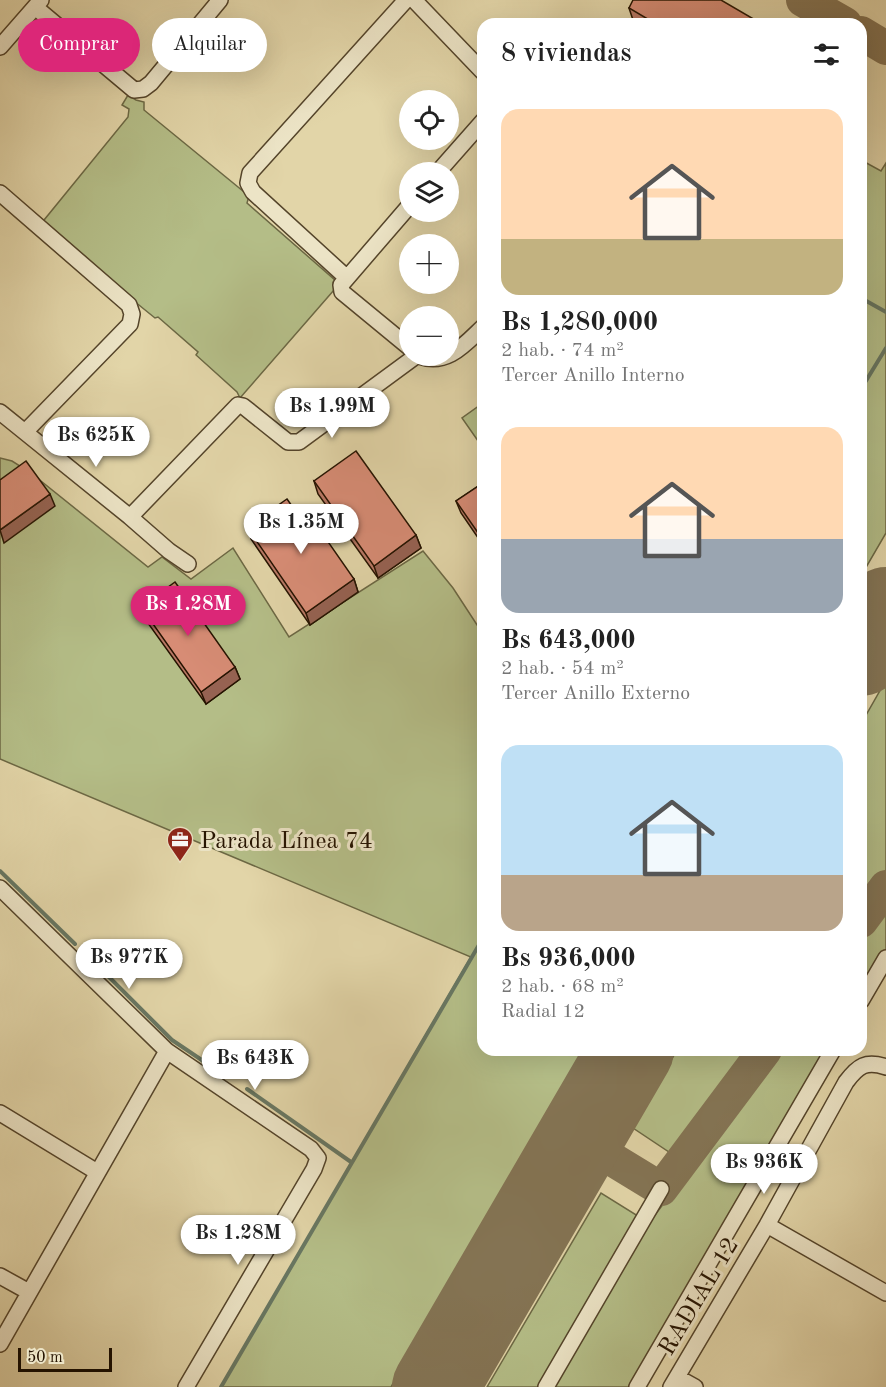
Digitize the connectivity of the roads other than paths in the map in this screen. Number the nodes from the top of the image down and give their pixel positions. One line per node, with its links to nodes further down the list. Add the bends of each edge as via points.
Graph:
1 (220, 0): 4 (street, via 151,83 134,90)
2 (406, 0): 11 (street, via 250,173 248,183 253,192)
3 (414, 0): 6 (street)
4 (38, 4): 5 (street)
5 (0, 47)
6 (477, 66)
7 (477, 128): 8 (street)
8 (447, 162)
9 (0, 193): 17 (street, via 129,304 132,314 130,324)
10 (399, 219): 11 (street)
11 (344, 285): 13 (street)
12 (477, 332): 14 (street)
13 (399, 338)
14 (459, 347)
15 (404, 366): 18 (street, via 299,442 288,442 238,405)
16 (0, 412): 17 (street)
17 (25, 432): 18 (street)
18 (130, 517): 19 (street)
19 (188, 564)
20 (0, 888): 23 (street)
21 (886, 958): 22 (street)
22 (867, 991)
23 (167, 1051): 27 (street); 35 (street, via 311,1149 318,1158)
24 (829, 1056): 37 (street)
25 (886, 1067): 29 (street, RADIAL 12, via 872,1064 857,1068 846,1082)
26 (0, 1113): 27 (street)
27 (96, 1172): 31 (street)
28 (661, 1189): 36 (street)
29 (767, 1225): 32 (street); 34 (street, RADIAL 12)
30 (0, 1276): 31 (street)
31 (29, 1292): 33 (street)
32 (886, 1293)
33 (0, 1344)
34 (674, 1382): 38 (street)
35 (186, 1387)
36 (546, 1387)
37 (636, 1387)
38 (695, 1387)

